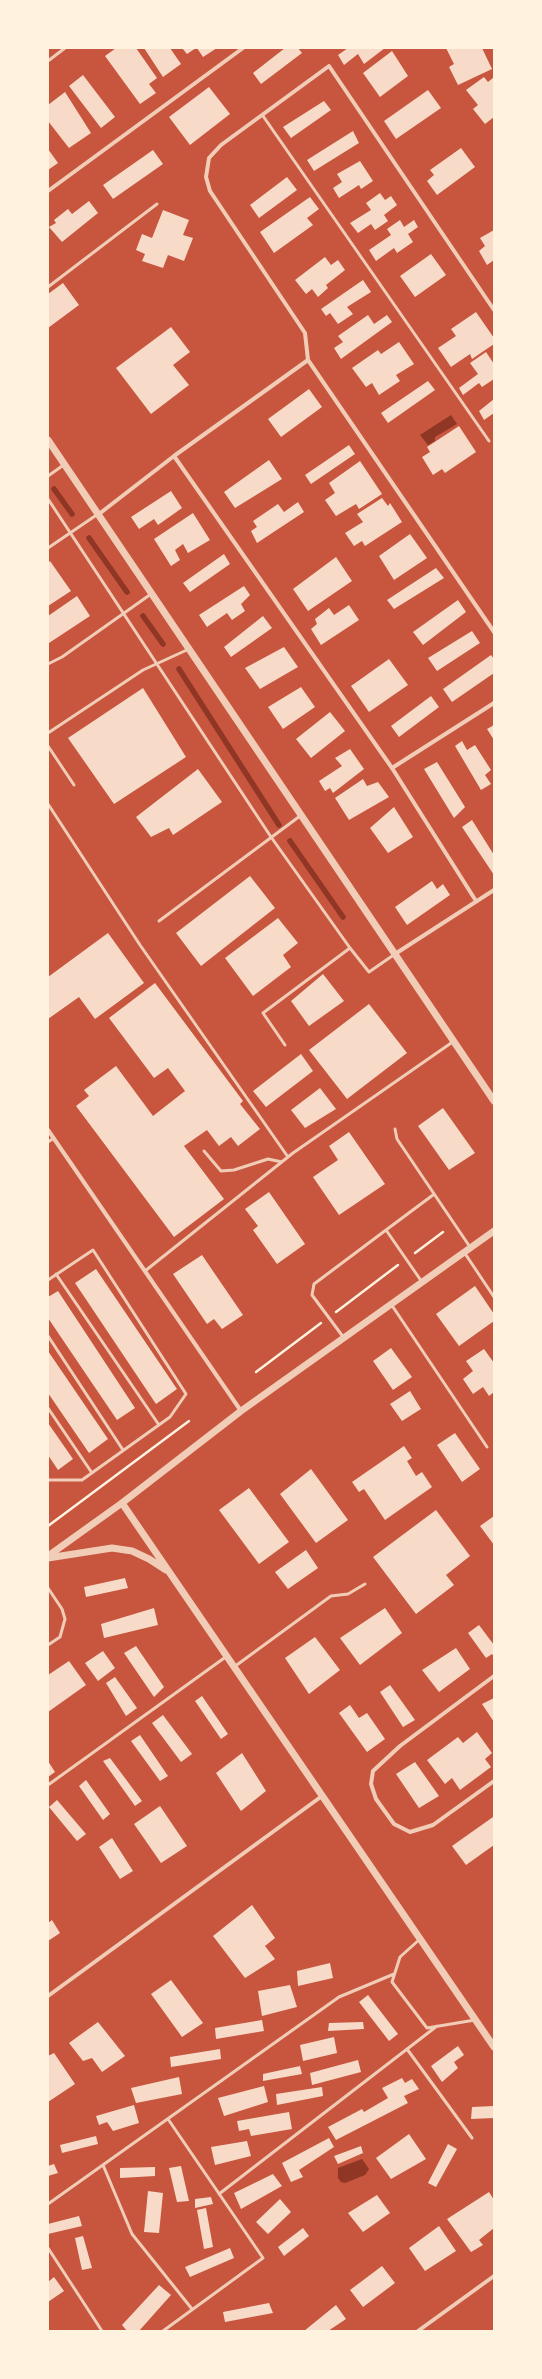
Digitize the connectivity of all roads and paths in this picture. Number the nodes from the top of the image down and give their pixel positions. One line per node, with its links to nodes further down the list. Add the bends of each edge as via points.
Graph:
1 (65, 48): 3 (lane)
2 (243, 48): 5 (street)
3 (48, 61)
4 (263, 116): 8 (street, via 329,66); 9 (street, via 213,152 207,166 206,177 210,191 305,333); 11 (lane)
5 (48, 191)
6 (157, 204): 7 (lane)
7 (48, 287)
8 (494, 310)
9 (308, 360): 12 (street); 21 (street)
10 (48, 440): 13 (street)
11 (489, 442)
12 (174, 456): 16 (street); 28 (street)
13 (65, 464): 14 (lane); 16 (street)
14 (48, 476)
15 (48, 499): 17 (lane)
16 (99, 514): 17 (lane); 19 (street)
17 (70, 533): 18 (lane); 20 (lane)
18 (48, 548)
19 (152, 593): 20 (lane); 22 (street)
20 (122, 612): 23 (lane); 24 (lane, via 101,631)
21 (494, 632)
22 (190, 649): 23 (lane); 31 (street)
23 (156, 663): 26 (lane); 32 (lane)
24 (48, 664)
25 (494, 703): 28 (street)
26 (48, 733)
27 (48, 746): 29 (lane)
28 (392, 768): 34 (street)
29 (74, 785)
30 (48, 804): 46 (lane, via 140,945)
31 (301, 815): 32 (lane); 37 (street)
32 (271, 837): 35 (lane); 36 (lane)
33 (494, 890): 34 (street)
34 (476, 901): 37 (street)
35 (159, 921)
36 (350, 948): 37 (lane, via 369,972); 39 (lane, via 263,1013)
37 (395, 954): 38 (street)
38 (454, 1041): 40 (street); 46 (lane)
39 (285, 1045)
40 (494, 1101)
41 (395, 1129): 48 (lane, via 397,1139)
42 (48, 1130): 43 (street)
43 (54, 1138): 44 (lane); 55 (street)
44 (48, 1142)
45 (204, 1151): 47 (lane, via 221,1171 234,1170 268,1159)
46 (288, 1157): 47 (lane)
47 (282, 1162): 55 (lane)
48 (433, 1195): 49 (lane); 52 (lane)
49 (386, 1230): 54 (lane); 61 (lane, via 314,1284 312,1294)
50 (494, 1231): 52 (street)
51 (443, 1232): 54 (path)
52 (471, 1247): 53 (street)
53 (464, 1252): 58 (street); 59 (lane)
54 (406, 1259): 58 (lane); 61 (path)
55 (145, 1271): 66 (street)
56 (56, 1274): 57 (lane); 68 (lane); 68 (lane, via 93,1250 186,1394 170,1417)
57 (48, 1280)
58 (422, 1282): 60 (street)
59 (494, 1297)
60 (391, 1304): 63 (street); 69 (lane)
61 (329, 1317): 63 (lane); 64 (path)
62 (48, 1336): 70 (lane)
63 (344, 1338): 66 (street)
64 (256, 1372)
65 (48, 1408): 71 (lane)
66 (241, 1411): 73 (street)
67 (189, 1421): 74 (path)
68 (159, 1425): 70 (lane)
69 (487, 1447)
70 (123, 1450): 71 (lane)
71 (92, 1473): 72 (lane, via 82,1480)
72 (49, 1479)
73 (122, 1503): 75 (street); 76 (street)
74 (48, 1526)
75 (48, 1557): 76 (street, via 112,1548 132,1551)
76 (169, 1572): 80 (street)
77 (365, 1584): 81 (lane, via 348,1594 331,1596)
78 (48, 1588): 79 (lane, via 62,1609 65,1619 60,1637)
79 (48, 1644)
80 (227, 1656): 81 (street); 84 (lane)
81 (234, 1667): 85 (street)
82 (494, 1676): 83 (street, via 400,1746 373,1771 371,1784 376,1799 394,1824 410,1832 433,1825)
83 (494, 1781)
84 (48, 1785)
85 (322, 1796): 86 (street); 88 (street)
86 (420, 1939): 87 (lane, via 400,1957); 89 (street)
87 (394, 1974): 90 (lane, via 392,1982 427,2028); 93 (lane, via 339,1997)
88 (48, 1996)
89 (475, 2020): 90 (lane); 91 (street)
90 (437, 2026): 92 (lane)
91 (494, 2047)
92 (407, 2050): 94 (lane); 96 (lane)
93 (168, 2119): 95 (lane); 96 (lane)
94 (472, 2138)
95 (103, 2166): 97 (lane); 100 (lane, via 132,2234)
96 (219, 2194): 100 (lane, via 263,2258)
97 (48, 2204)
98 (48, 2248): 101 (lane)
99 (494, 2276): 103 (street)
100 (192, 2309): 102 (lane)
101 (102, 2331)
102 (163, 2331)
103 (418, 2331)

